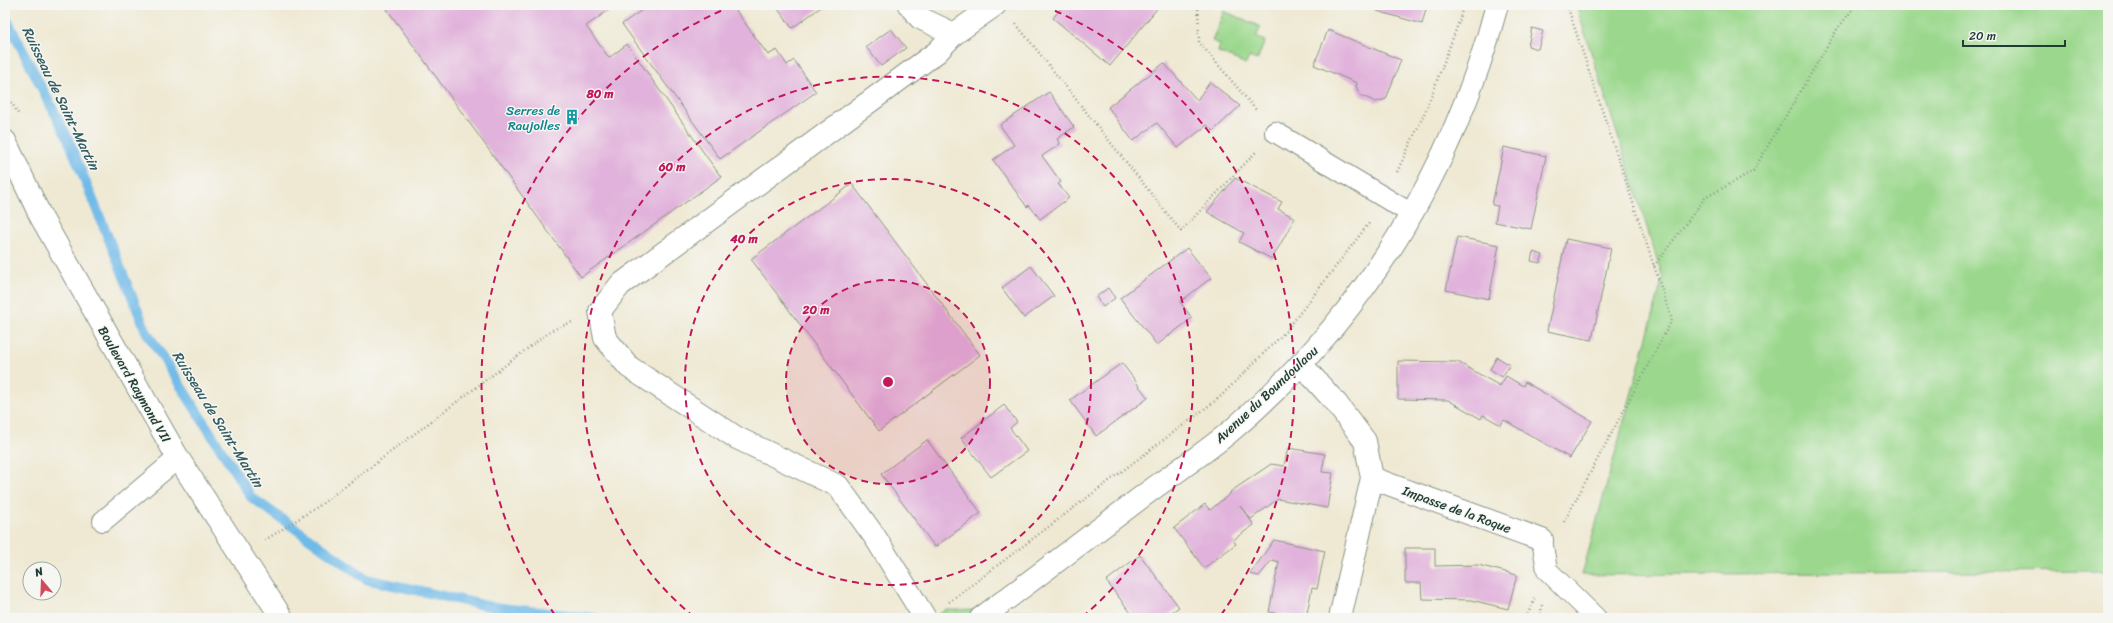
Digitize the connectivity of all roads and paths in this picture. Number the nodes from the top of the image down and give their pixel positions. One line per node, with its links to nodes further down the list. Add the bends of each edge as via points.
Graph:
1 (909, 5): 9 (street, via 920,18)
2 (995, 5): 9 (street)
3 (1198, 5): 10 (path, via 1199,42)
4 (1463, 5): 12 (path, via 1426,110)
5 (1497, 5): 13 (street, Avenue du Boundoulaou, via 1462,110 1439,164)
6 (1566, 5): 14 (path)
7 (1856, 5): 14 (path, via 1838,28 1753,171 1705,198)
8 (1016, 23): 10 (path, via 1181,231)
9 (954, 34): 15 (street, via 937,52 620,285)
10 (1275, 132): 12 (lane)
11 (5, 141): 17 (street, Boulevard Raymond VII, via 41,217)
12 (1385, 198): 13 (lane); 22 (path, via 1360,237 1286,331 1220,398)
13 (1412, 214): 16 (street, Avenue du Boundoulaou, via 1375,274 1345,314)
14 (1654, 266): 20 (path, via 1672,320 1564,522)
15 (600, 311): 21 (path, via 552,330 319,506); 24 (street, via 605,338 629,367 737,438 838,486 875,537)
16 (1301, 364): 18 (street, via 1365,441); 25 (street, Avenue du Boundoulaou, via 1232,430)
17 (178, 458): 19 (lane); 23 (street, Boulevard Raymond VII)
18 (1372, 478): 20 (street, Impasse de la Roque); 26 (street)
19 (103, 521)
20 (1542, 540): 27 (lane, via 1547,570)
21 (261, 542)
22 (944, 605)
23 (282, 618)
24 (925, 618)
25 (981, 618)
26 (1340, 618)
27 (1596, 618)

